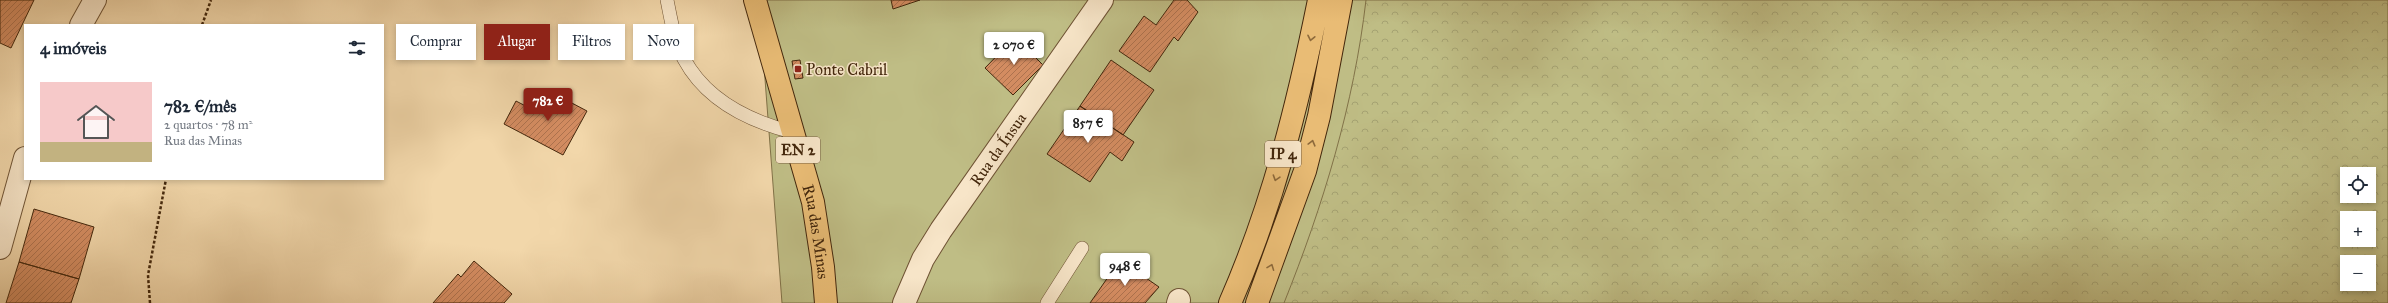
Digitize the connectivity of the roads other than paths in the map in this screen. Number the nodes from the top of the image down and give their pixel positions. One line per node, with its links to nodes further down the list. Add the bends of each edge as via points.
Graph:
1 (95, 0): 7 (street)
2 (667, 0): 8 (lane, via 683,58 698,80 720,100 744,116)
3 (755, 0): 8 (main road, Rua das Minas / EN 2)
4 (1102, 0): 13 (street, Rua da Ínsua, via 941,230 924,258)
5 (1319, 0): 15 (main road, IP 4, one-way to 15, via 1300,91 1280,167 1253,251)
6 (1341, 0): 16 (main road, IP 4, one-way to 6, via 1306,164 1320,116)
7 (82, 24)
8 (792, 132): 12 (main road, Rua das Minas / EN 2, via 813,202)
9 (24, 162): 10 (street)
10 (0, 248)
11 (1082, 248): 14 (lane)
12 (826, 303)
13 (904, 303)
14 (1047, 303)
15 (1230, 303)
16 (1257, 303)

